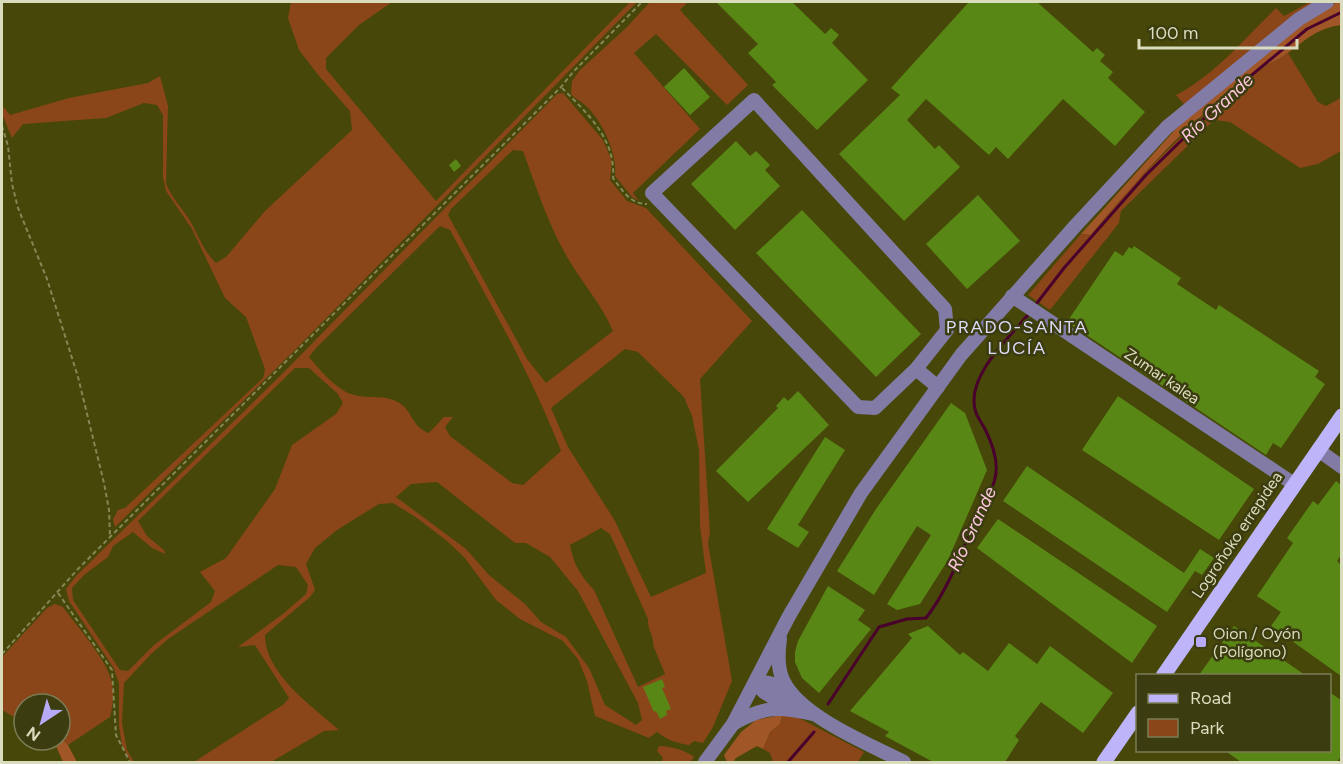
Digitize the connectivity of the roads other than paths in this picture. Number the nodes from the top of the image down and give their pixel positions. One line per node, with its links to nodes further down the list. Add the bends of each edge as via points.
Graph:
1 (1327, 2): 2 (street, via 1299,19 1167,127)
2 (1012, 296): 4 (street); 8 (street, Zumar kalea)
3 (916, 369): 3 (street, via 875,408 858,408 652,193 754,100 945,309 947,330); 4 (street)
4 (938, 387): 9 (street, via 861,493)
5 (1341, 416): 6 (main road, Logroñoko errepidea)
6 (1318, 450): 7 (street); 8 (main road, Logroñoko errepidea)
7 (1341, 467)
8 (1294, 484): 10 (main road, Logroñoko errepidea)
9 (781, 632): 11 (street); 12 (street, via 777,655)
10 (1164, 674)
11 (755, 683): 12 (street, via 764,692); 14 (street)
12 (791, 703): 14 (street, via 751,714); 16 (street)
13 (1136, 714): 17 (main road)
14 (733, 724): 15 (street)
15 (705, 762)
16 (904, 762)
17 (1104, 762)

